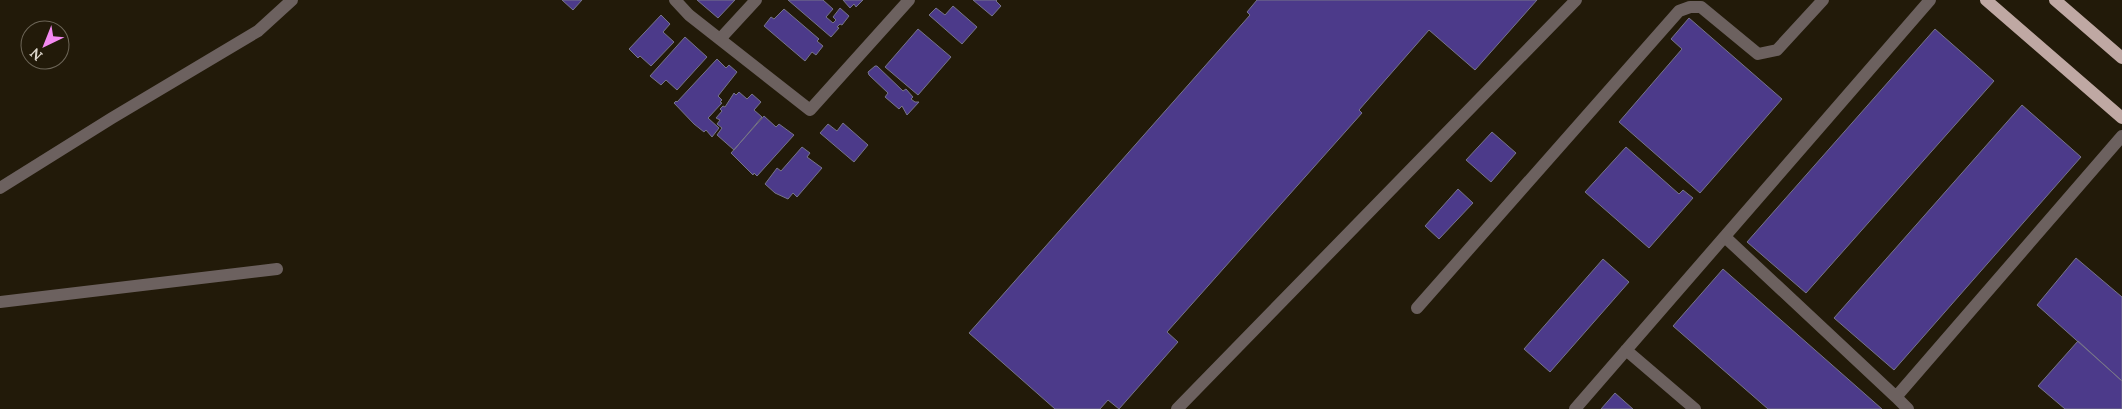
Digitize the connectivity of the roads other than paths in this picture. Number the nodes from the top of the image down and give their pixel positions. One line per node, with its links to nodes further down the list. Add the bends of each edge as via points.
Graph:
1 (292, 0): 15 (lane, via 258,31)
2 (675, 0): 11 (lane)
3 (756, 0): 11 (lane)
4 (909, 0): 11 (lane, via 810,110)
5 (1576, 0): 22 (lane)
6 (1823, 0): 10 (lane, via 1777,50 1758,54)
7 (1930, 0): 16 (lane)
8 (1986, 0): 13 (main road)
9 (2055, 0): 12 (main road)
10 (1704, 4): 19 (lane, via 1680,11)
11 (720, 39)
12 (2122, 58)
13 (2122, 118)
14 (2122, 136): 21 (lane)
15 (0, 188)
16 (1725, 237): 20 (lane); 21 (lane)
17 (277, 269): 18 (lane)
18 (0, 302)
19 (1417, 308)
20 (1626, 350): 23 (lane); 24 (lane)
21 (1896, 398): 25 (lane)
22 (1177, 409)
23 (1575, 409)
24 (1695, 409)
25 (1908, 409)

